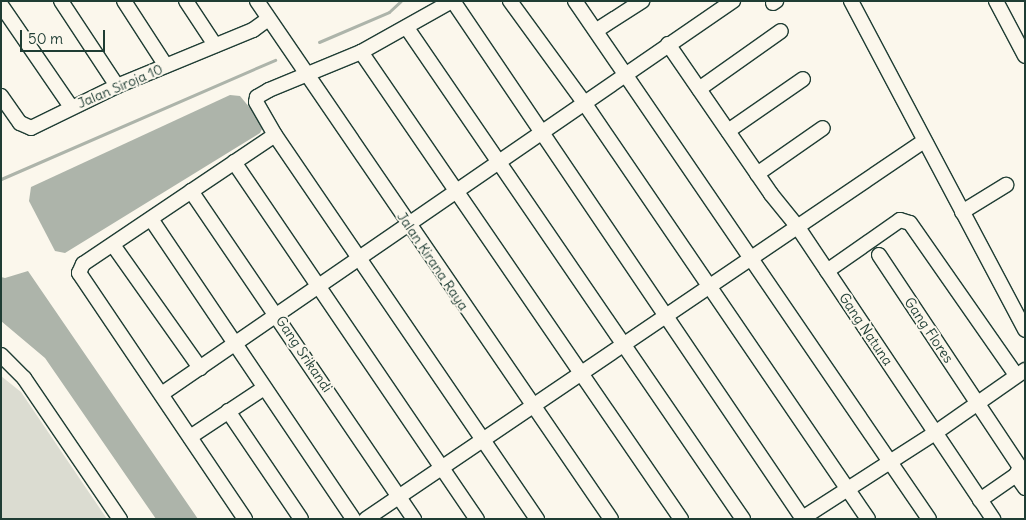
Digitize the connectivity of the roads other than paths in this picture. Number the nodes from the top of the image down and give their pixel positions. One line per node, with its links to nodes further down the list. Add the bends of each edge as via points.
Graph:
1 (61, 1): 25 (street)
2 (124, 1): 21 (street)
3 (186, 1): 18 (street)
4 (257, 1): 13 (street, Jalan Kirana Raya)
5 (452, 1): 14 (street); 32 (street)
6 (510, 1): 28 (street)
7 (576, 1): 15 (street)
8 (642, 1): 15 (street)
9 (733, 1): 17 (street)
10 (851, 1): 34 (street)
11 (996, 1): 20 (street)
12 (1, 5): 29 (street)
13 (268, 19): 18 (street, Jalan Siroja 10, via 253,30); 23 (street, Jalan Kirana Raya)
14 (407, 28): 19 (street); 36 (street)
15 (597, 30): 22 (street)
16 (782, 31): 26 (street)
17 (668, 44): 22 (street); 26 (street, Gang Natuna)
18 (215, 45): 21 (street, Jalan Siroja 10)
19 (361, 52): 23 (street); 40 (street)
20 (1025, 56)
21 (166, 66): 25 (street, Jalan Siroja 10)
22 (625, 73): 28 (street); 47 (street)
23 (308, 76): 33 (street, via 258,97 256,102); 43 (street, Jalan Kirana Raya)
24 (803, 79): 31 (street)
25 (117, 86): 29 (street, Jalan Siroja 10)
26 (699, 89): 31 (street, Gang Natuna)
27 (1, 96): 29 (street, Jalan Siroja 10, via 26,128)
28 (585, 104): 32 (street); 51 (street)
29 (71, 107)
30 (823, 128): 37 (street)
31 (728, 131): 37 (street, Gang Natuna)
32 (541, 132): 36 (street); 52 (street)
33 (275, 135): 35 (street); 46 (street)
34 (924, 141): 41 (street); 44 (street)
35 (234, 162): 39 (street); 50 (street)
36 (498, 163): 40 (street); 55 (street)
37 (757, 174): 44 (street, Gang Natuna)
38 (1006, 185): 41 (street)
39 (191, 191): 42 (street); 53 (street, Gang Srikandi)
40 (457, 191): 43 (street); 60 (street)
41 (962, 212): 54 (street)
42 (151, 219): 45 (street); 56 (street)
43 (409, 226): 46 (street); 64 (street, Jalan Kirana Raya)
44 (797, 226): 47 (street); 49 (street, Gang Natuna)
45 (113, 244): 58 (street); 62 (street, via 83,264 80,276)
46 (359, 256): 50 (street); 68 (street)
47 (750, 256): 51 (street); 69 (street)
48 (879, 256): 63 (street, Gang Flores)
49 (827, 271): 59 (street, via 900,220 910,223); 66 (street, Gang Natuna)
50 (318, 285): 53 (street); 70 (street)
51 (710, 285): 52 (street); 73 (street)
52 (666, 314): 55 (street); 76 (street)
53 (278, 315): 56 (street); 74 (street, Gang Srikandi)
54 (1025, 330)
55 (623, 342): 60 (street); 87 (street)
56 (236, 343): 58 (street); 61 (street)
57 (1, 356): 77 (street, via 24,378)
58 (200, 368): 62 (street)
59 (1020, 372): 63 (street)
60 (581, 373): 64 (street); 86 (street)
61 (264, 388): 65 (street); 80 (street)
62 (163, 393): 67 (street)
63 (978, 404): 66 (street); 71 (street, Gang Flores, via 1020,467)
64 (532, 407): 68 (street); 85 (street, Jalan Kirana Raya)
65 (228, 411): 67 (street); 79 (street)
66 (935, 433): 69 (street); 75 (street, Gang Natuna)
67 (190, 437): 78 (street)
68 (482, 438): 70 (street); 84 (street)
69 (889, 461): 73 (street); 89 (street)
70 (441, 466): 74 (street); 83 (street)
71 (1016, 476): 72 (street); 75 (street)
72 (1025, 488)
73 (846, 489): 76 (street); 88 (street)
74 (398, 496): 81 (street); 82 (street, Gang Srikandi)
75 (980, 500): 90 (street, Gang Natuna)
76 (802, 518)
77 (120, 519)
78 (245, 519)
79 (301, 519)
80 (354, 519)
81 (366, 519)
82 (414, 519)
83 (477, 519)
84 (537, 519)
85 (611, 519)
86 (681, 519)
87 (743, 519)
88 (868, 519)
89 (930, 519)
90 (993, 519)

